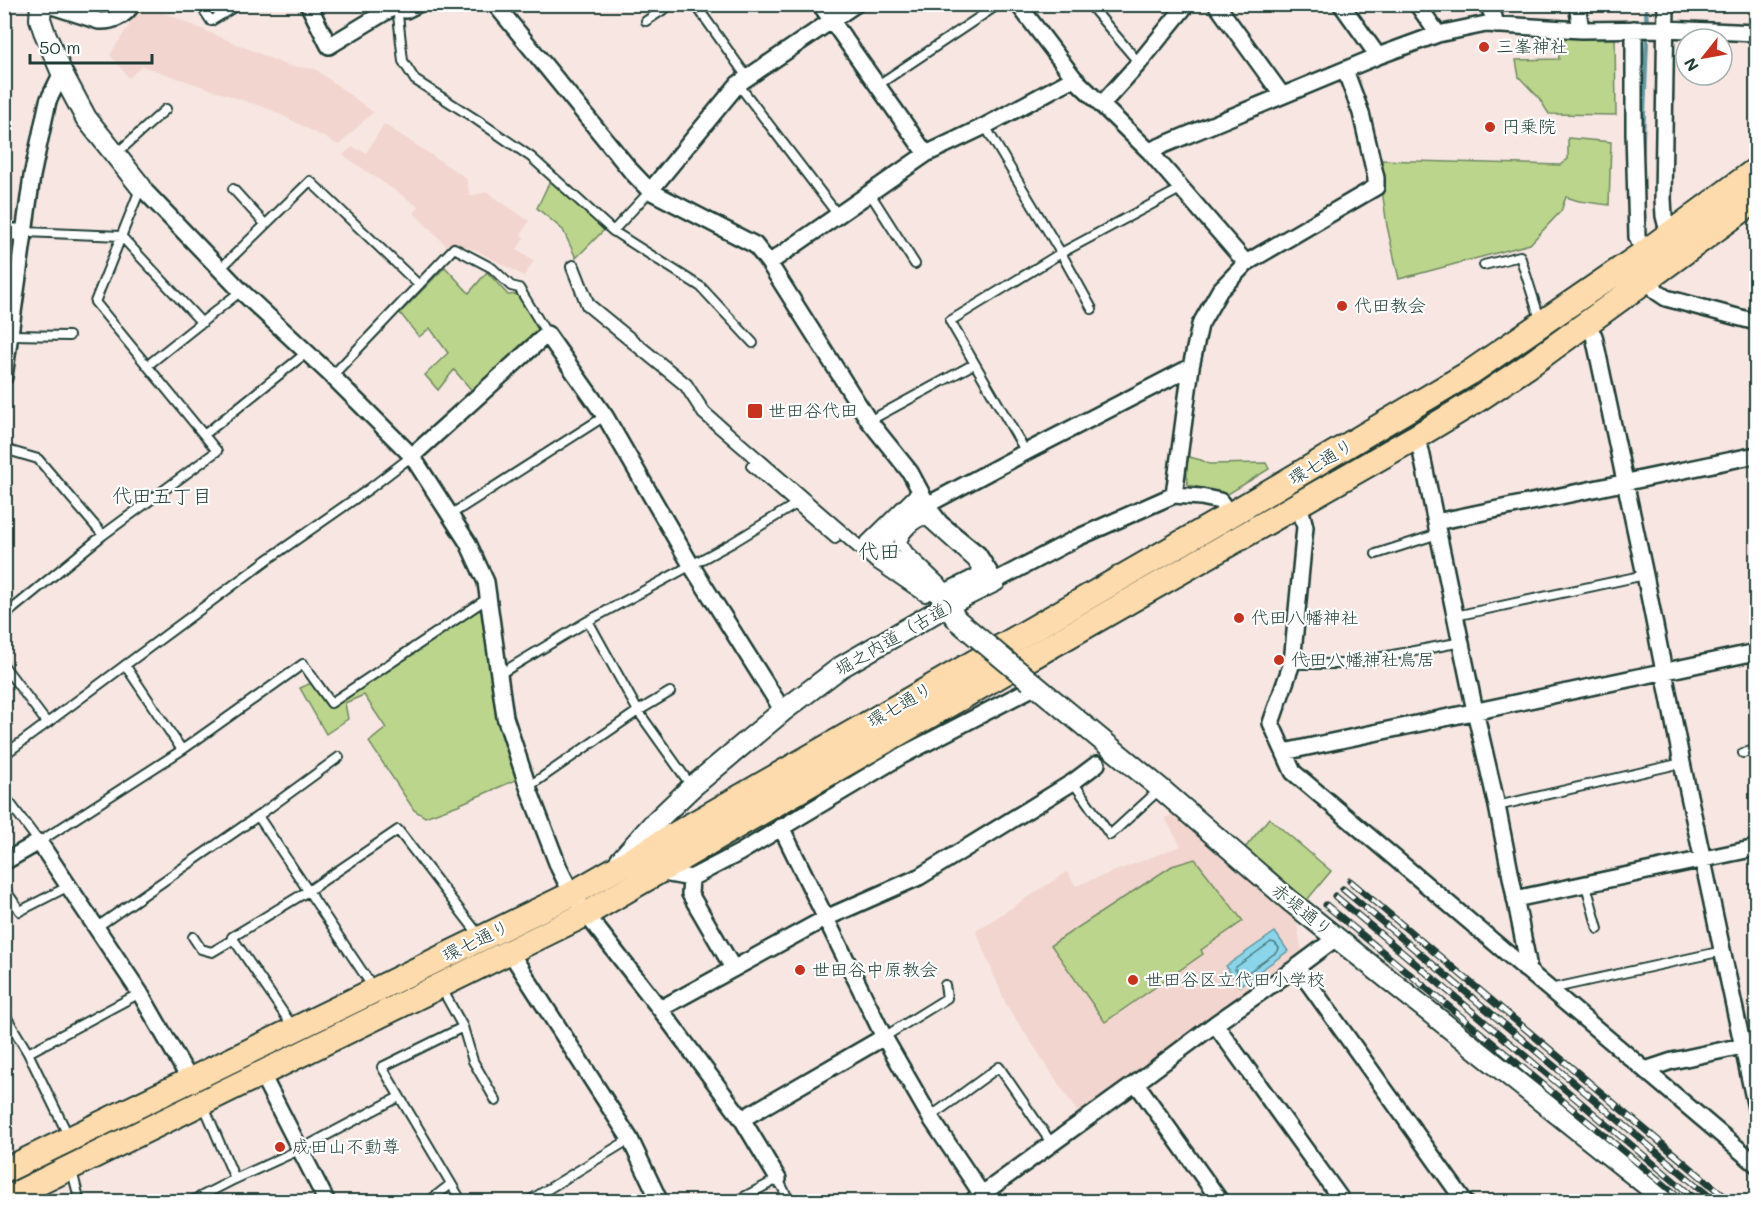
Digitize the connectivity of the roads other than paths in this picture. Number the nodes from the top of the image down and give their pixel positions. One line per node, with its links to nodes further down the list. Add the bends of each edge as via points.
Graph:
1 (44, 4): 2 (street, via 107,22 123,15); 34 (street, via 40,19)
2 (132, 4)
3 (200, 4): 4 (lane, via 211,21)
4 (239, 4)
5 (308, 4): 22 (street, via 329,46)
6 (418, 4): 22 (street, via 406,10)
7 (495, 4): 49 (street)
8 (672, 4): 23 (lane)
9 (695, 4): 36 (lane)
10 (820, 4): 24 (street)
11 (856, 4): 24 (street)
12 (999, 4): 37 (lane)
13 (1018, 4): 35 (street)
14 (1089, 4): 32 (lane)
15 (1187, 4): 32 (street)
16 (1216, 4): 38 (street)
17 (1341, 4): 31 (street)
18 (1417, 4): 30 (street)
19 (1487, 4): 25 (street)
20 (1577, 4): 28 (street)
21 (1666, 4): 27 (street)
22 (398, 7): 55 (lane, via 403,61 414,80 531,157)
23 (646, 21)
24 (831, 21): 36 (street); 37 (street)
25 (1496, 25): 28 (street); 30 (street)
26 (1640, 29): 27 (street); 28 (street); 60 (street, via 1634,132 1637,237)
27 (1666, 29): 29 (street); 57 (street, via 1663,199)
28 (1581, 30)
29 (1756, 33)
30 (1438, 34): 31 (street)
31 (1378, 56): 33 (street)
32 (1139, 63): 39 (street)
33 (1345, 70): 38 (street); 62 (street, via 1361,113 1376,187)
34 (62, 73): 44 (street, via 86,118); 56 (street, via 48,101 32,176)
35 (1074, 78): 39 (street); 41 (street)
36 (742, 80): 49 (street); 52 (lane)
37 (878, 85): 43 (street)
38 (1281, 95): 42 (street)
39 (1101, 105): 42 (street)
40 (166, 109): 44 (lane)
41 (985, 126): 43 (street); 59 (lane)
42 (1150, 152): 47 (street)
43 (926, 154): 50 (street)
44 (115, 155): 46 (street)
45 (1756, 170): 57 (main road, 環七通り)
46 (141, 187): 58 (lane); 66 (street)
47 (1182, 188): 59 (lane); 62 (street)
48 (233, 189): 53 (lane)
49 (650, 191): 55 (lane); 61 (street, via 755,245)
50 (869, 192): 52 (street); 63 (lane)
51 (1756, 200): 67 (main road, 環七通り)
52 (838, 215): 61 (street)
53 (265, 224): 66 (lane); 68 (lane, via 310,181)
54 (4, 231): 56 (street)
55 (613, 231): 78 (lane, via 701,287)
56 (26, 232): 58 (lane); 76 (street)
57 (1669, 235): 60 (main road, 環七通り)
58 (121, 236): 72 (lane); 81 (lane, via 95,302)
59 (1061, 253): 70 (lane); 80 (lane, via 950,321)
60 (1644, 253): 73 (main road, 環七通り)
61 (769, 263): 86 (street)
62 (1246, 263): 82 (street, via 1220,290 1200,325)
63 (915, 264)
64 (1484, 265): 73 (lane, via 1520,256)
65 (573, 267): 104 (street, via 588,305 686,385 704,413)
66 (220, 269): 69 (street)
67 (1649, 278): 71 (street, via 1666,298); 74 (main road, 環七通り)
68 (419, 285): 75 (lane, via 454,248 519,288); 83 (lane)
69 (242, 291): 72 (lane); 79 (street)
70 (1092, 309)
71 (1756, 322)
72 (202, 323): 81 (lane)
73 (1542, 323): 100 (main road, 環七通り, via 1471,372)
74 (1585, 323): 88 (main road, 環七通り, via 1503,383); 94 (street, via 1594,336)
75 (547, 334): 85 (street); 92 (street)
76 (8, 335): 77 (lane); 84 (street)
77 (69, 336)
78 (753, 343)
79 (306, 353): 83 (street); 87 (lane)
80 (974, 364): 86 (lane); 90 (lane)
81 (148, 365): 87 (lane)
82 (1191, 367): 90 (street); 95 (street)
83 (332, 376): 92 (street)
84 (4, 377)
85 (605, 416): 99 (lane); 106 (street)
86 (869, 421): 96 (street, via 910,472)
87 (204, 435): 102 (lane, via 218,451)
88 (1414, 438): 98 (main road, 環七通り); 101 (street, via 1421,452)
89 (4, 449): 102 (lane, via 38,459)
90 (1026, 452): 96 (street)
91 (1756, 455): 94 (street)
92 (412, 456): 99 (street); 119 (lane)
93 (751, 466): 97 (lane)
94 (1625, 483): 101 (street); 107 (street)
95 (1174, 495): 100 (street, 堀之内道（古道）, via 1220,501); 108 (street, 堀之内道（古道）, via 1077,538)
96 (921, 501): 104 (street); 108 (street, via 940,523 978,554); 112 (street, 赤堤通り, via 886,534 883,549 888,557 939,593)
97 (796, 504): 103 (lane); 106 (lane)
98 (1296, 506): 118 (street, via 1305,528); 150 (main road, 環七通り)
99 (450, 515): 111 (street, via 468,543)
100 (1230, 515): 149 (main road, 環七通り)
101 (1437, 528): 105 (lane); 114 (street)
102 (103, 535): 113 (lane)
103 (835, 538)
104 (861, 548): 110 (street)
105 (1376, 554)
106 (691, 565): 115 (lane); 126 (street)
107 (1645, 575): 114 (lane); 121 (street)
108 (995, 581): 112 (street, 堀之内道（古道）)
109 (941, 586): 109 (street, via 946,590 957,581 978,574 979,568 930,520 921,519 902,535 900,543)
110 (925, 595)
111 (489, 597): 122 (street); 129 (lane, via 331,703 303,664)
112 (952, 614): 123 (street, 赤堤通り, bridge); 126 (street, 堀之内道（古道）, via 841,667)
113 (4, 616)
114 (1455, 616): 116 (street)
115 (588, 621): 122 (lane); 125 (lane)
116 (1461, 642): 118 (lane, via 1345,664); 127 (street)
117 (1756, 652): 121 (street)
118 (1292, 663): 131 (street, via 1272,723)
119 (125, 665): 128 (lane); 129 (lane)
120 (4, 666): 128 (lane)
121 (1663, 672): 127 (street); 136 (street)
122 (498, 675): 138 (street, via 505,717)
123 (1033, 683): 140 (street, 赤堤通り); 144 (street)
124 (670, 693): 125 (lane)
125 (638, 711): 138 (lane); 139 (lane)
126 (783, 711): 139 (street, 堀之内道（古道）)
127 (1475, 711): 131 (street); 142 (street)
128 (47, 723): 133 (lane)
129 (182, 750): 145 (lane)
130 (1756, 750): 132 (lane)
131 (1284, 752): 170 (street, via 1293,772)
132 (1743, 753)
133 (4, 755)
134 (339, 757): 143 (lane)
135 (1097, 764): 137 (street)
136 (1682, 764): 142 (lane); 147 (street)
137 (1073, 782): 140 (lane, via 1110,835); 159 (street, via 919,877)
138 (528, 787): 156 (street)
139 (692, 787): 149 (street, 堀之内道（古道）)
140 (1161, 789): 164 (street, 赤堤通り)
141 (4, 795): 145 (lane)
142 (1497, 806): 157 (street)
143 (258, 816): 155 (lane); 160 (lane)
144 (781, 827): 151 (street); 159 (street)
145 (39, 842): 148 (street); 153 (street)
146 (1756, 848): 147 (street)
147 (1703, 859): 152 (street); 166 (street)
148 (4, 862)
149 (613, 870): 156 (main road, 環七通り)
150 (658, 872): 151 (street); 158 (main road, 環七通り)
151 (691, 878): 169 (street, via 690,894)
152 (1586, 885): 157 (street); 161 (lane)
153 (69, 886): 154 (lane, via 20,911); 160 (street)
154 (4, 888)
155 (308, 891): 163 (lane, via 398,830); 165 (lane, via 232,936); 174 (lane)
156 (572, 894): 158 (street); 163 (main road, 環七通り)
157 (1515, 899): 170 (street, via 1528,963)
158 (586, 914): 167 (main road, 環七通り); 176 (street)
159 (826, 918): 169 (street); 181 (street)
160 (97, 927): 175 (street)
161 (1598, 929)
162 (193, 937): 165 (lane, via 201,949 212,952)
163 (481, 938): 174 (main road, 環七通り)
164 (1336, 938): 168 (street); 206 (street, 赤堤通り)
165 (234, 939): 180 (lane)
166 (1723, 951): 173 (lane); 182 (street)
167 (510, 952): 172 (main road, 環七通り); 195 (street)
168 (1297, 967): 178 (street); 218 (street)
169 (733, 968): 176 (street)
170 (1525, 969): 173 (street)
171 (945, 985): 181 (lane, via 947,998)
172 (441, 986): 179 (lane); 185 (main road, 環七通り)
173 (1550, 989): 184 (street)
174 (375, 990): 180 (main road, 環七通り)
175 (140, 993): 183 (lane); 186 (street)
176 (660, 1009): 193 (street)
177 (4, 1013): 183 (lane)
178 (1215, 1024): 187 (street); 217 (street)
179 (462, 1027): 188 (lane, via 382,1066); 189 (lane, via 473,1061)
180 (295, 1029): 186 (main road, 環七通り)
181 (884, 1037): 192 (street); 193 (street)
182 (1750, 1044): 184 (street); 191 (street)
183 (28, 1053): 194 (lane)
184 (1645, 1070): 198 (street)
185 (261, 1073): 190 (main road, 環七通り); 197 (street)
186 (190, 1080): 194 (main road, 環七通り)
187 (1136, 1083): 196 (street); 216 (street)
188 (399, 1097): 197 (lane); 203 (lane)
189 (496, 1101)
190 (202, 1102): 199 (main road, 環七通り); 201 (lane)
191 (1756, 1108)
192 (930, 1117): 196 (lane, via 999,1067); 204 (street)
193 (742, 1119): 202 (street)
194 (69, 1139): 200 (main road, 環七通り)
195 (630, 1139): 212 (lane); 213 (street)
196 (1052, 1144): 204 (street)
197 (301, 1149): 201 (lane); 209 (street)
198 (1756, 1164)
199 (71, 1168): 205 (main road, 環七通り); 207 (lane)
200 (4, 1171)
201 (235, 1179): 208 (lane)
202 (778, 1179): 214 (lane); 215 (lane)
203 (451, 1184): 210 (lane); 211 (lane)
204 (980, 1199)
205 (4, 1200)
206 (1667, 1201)
207 (80, 1202)
208 (190, 1202)
209 (327, 1202)
210 (428, 1202)
211 (462, 1202)
212 (527, 1202)
213 (660, 1202)
214 (734, 1202)
215 (790, 1202)
216 (1221, 1202)
217 (1344, 1202)
218 (1465, 1202)

